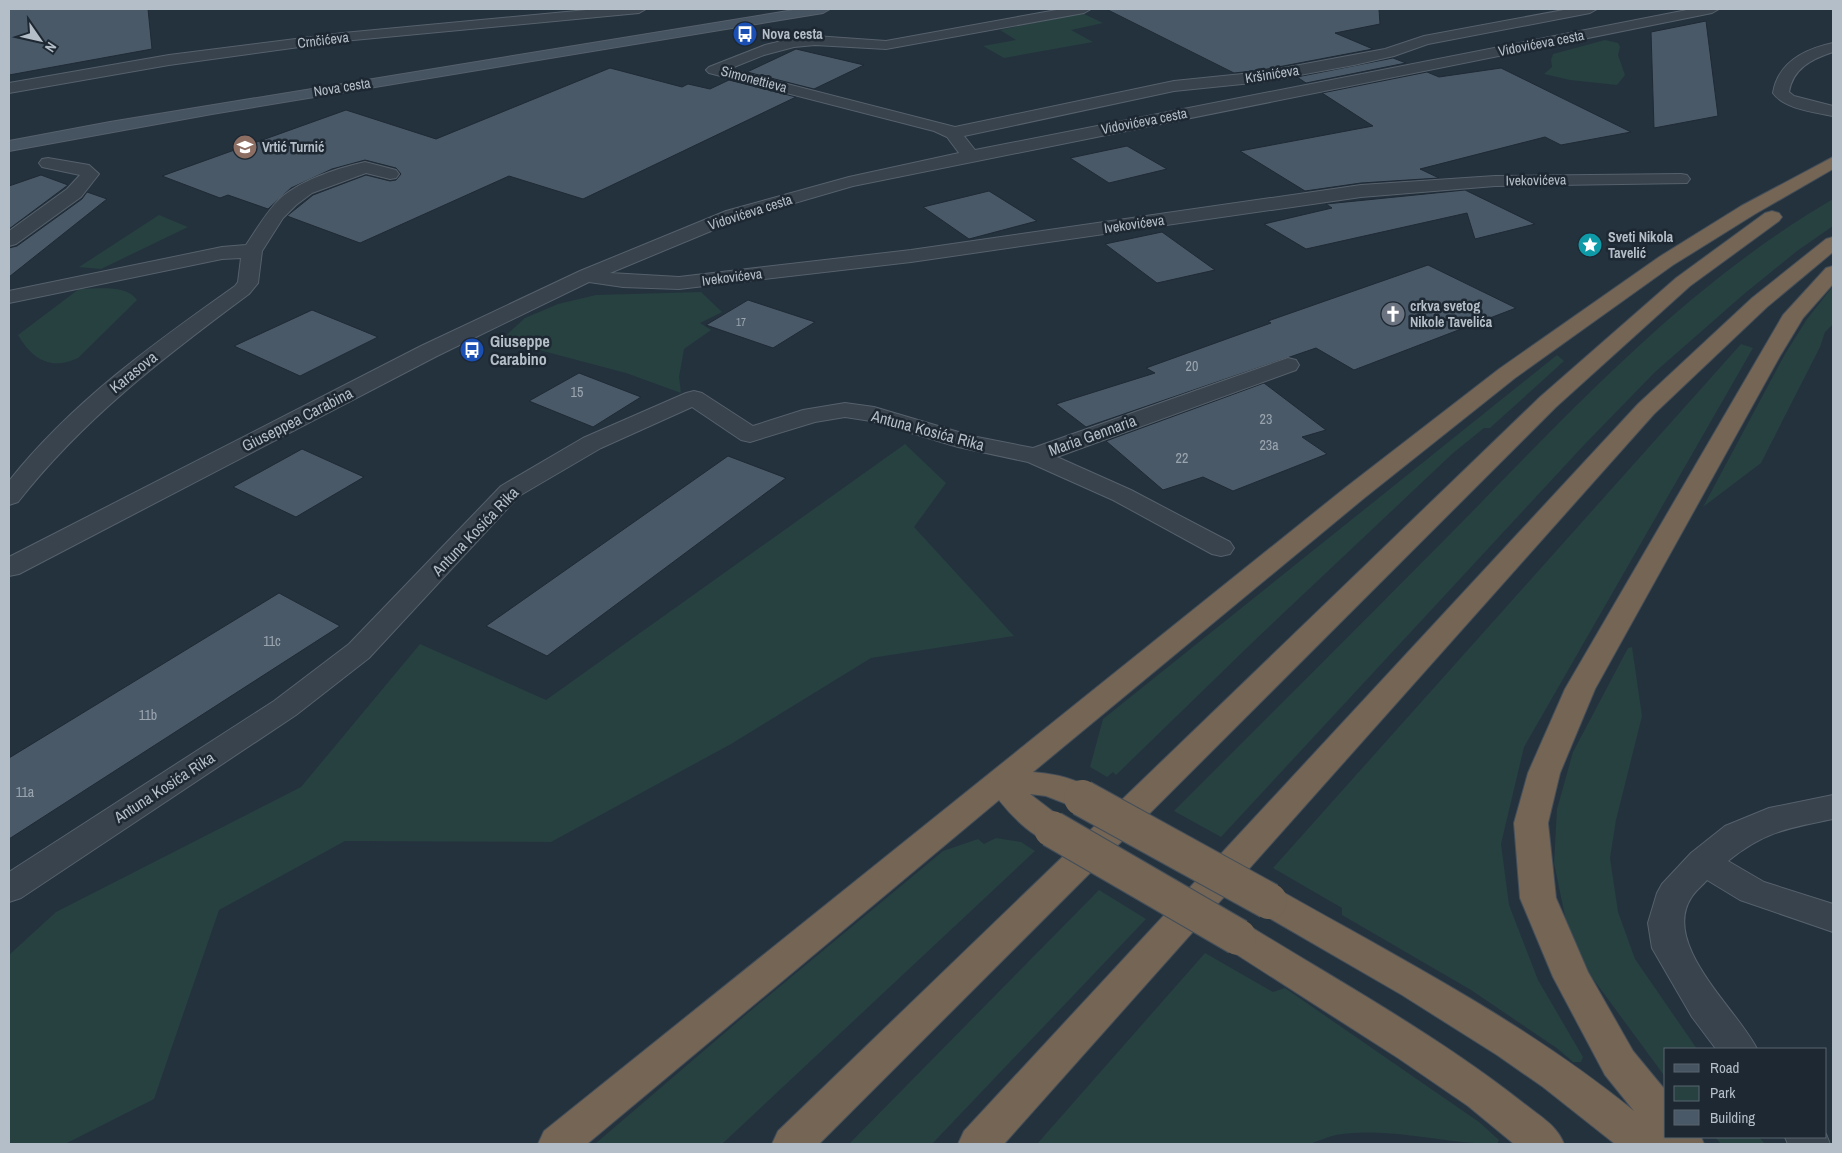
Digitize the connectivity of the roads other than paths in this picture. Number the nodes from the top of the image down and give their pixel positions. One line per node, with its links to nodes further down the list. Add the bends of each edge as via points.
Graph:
1 (639, 9): 7 (street, Crnčićeva, via 343,37 169,60)
2 (823, 9): 10 (street, Nova cesta, via 145,119)
3 (1084, 9): 9 (street, Simonettieva, via 886,45 804,41 773,48 714,70 923,121)
4 (1590, 9): 9 (street, Kršinićeva, via 1424,40 1389,53 1354,60 1262,77 1174,86)
5 (1712, 9): 11 (street, Vidovićeva cesta)
6 (1833, 47): 8 (street, via 1800,60 1786,75 1781,93 1788,99)
7 (9, 88)
8 (1833, 111)
9 (952, 133): 11 (street, Simonettieva)
10 (9, 146)
11 (970, 156): 20 (street, Vidovićeva cesta, via 849,182 733,215)
12 (48, 163): 16 (street, via 83,169 90,174 74,193)
13 (390, 174): 18 (street, Karasova, via 365,167 306,189 276,215)
14 (1826, 175): 27 (highway, via 1788,188 1691,246 1563,331); 35 (highway, via 1683,282 1548,402)
15 (1681, 179): 20 (street, Ivekovićeva, via 1495,181 1361,192 902,257 679,283 623,281)
16 (9, 240)
17 (1833, 243): 36 (highway, via 1749,311 1646,410)
18 (252, 251): 21 (street, via 222,253); 24 (street, Karasova, via 248,284 91,406)
19 (1833, 272): 33 (highway, via 1794,315 1769,356 1580,689 1544,773 1531,823 1538,898 1571,977 1619,1063)
20 (588, 275): 26 (street, Giuseppea Carabina, via 454,338)
21 (9, 297)
22 (1288, 365): 23 (street, Maria Gennaria)
23 (1035, 456): 25 (street, Maria Gennaria, via 1122,495); 30 (street, Antuna Kosića Rika, via 967,442 874,414 845,410 811,415 750,434 694,398 592,443 510,491 360,651 327,678)
24 (9, 497)
25 (1221, 548)
26 (10, 566)
27 (1002, 780): 34 (highway, via 749,984); 37 (highway, bridge, via 1022,807 1052,829 1238,937 1412,1046 1482,1094); 38 (highway, bridge, via 1051,785 1082,798 1269,901 1491,1030 1613,1116)
28 (1833, 807): 29 (street, via 1770,820 1737,836)
29 (1703, 862): 31 (street, via 1752,891); 32 (street, via 1674,893 1666,923 1670,948 1705,1006)
30 (9, 889)
31 (1833, 918)
32 (1737, 1048)
33 (1664, 1119)
34 (558, 1144)
35 (792, 1144)
36 (978, 1144)
37 (1544, 1144)
38 (1644, 1144)

